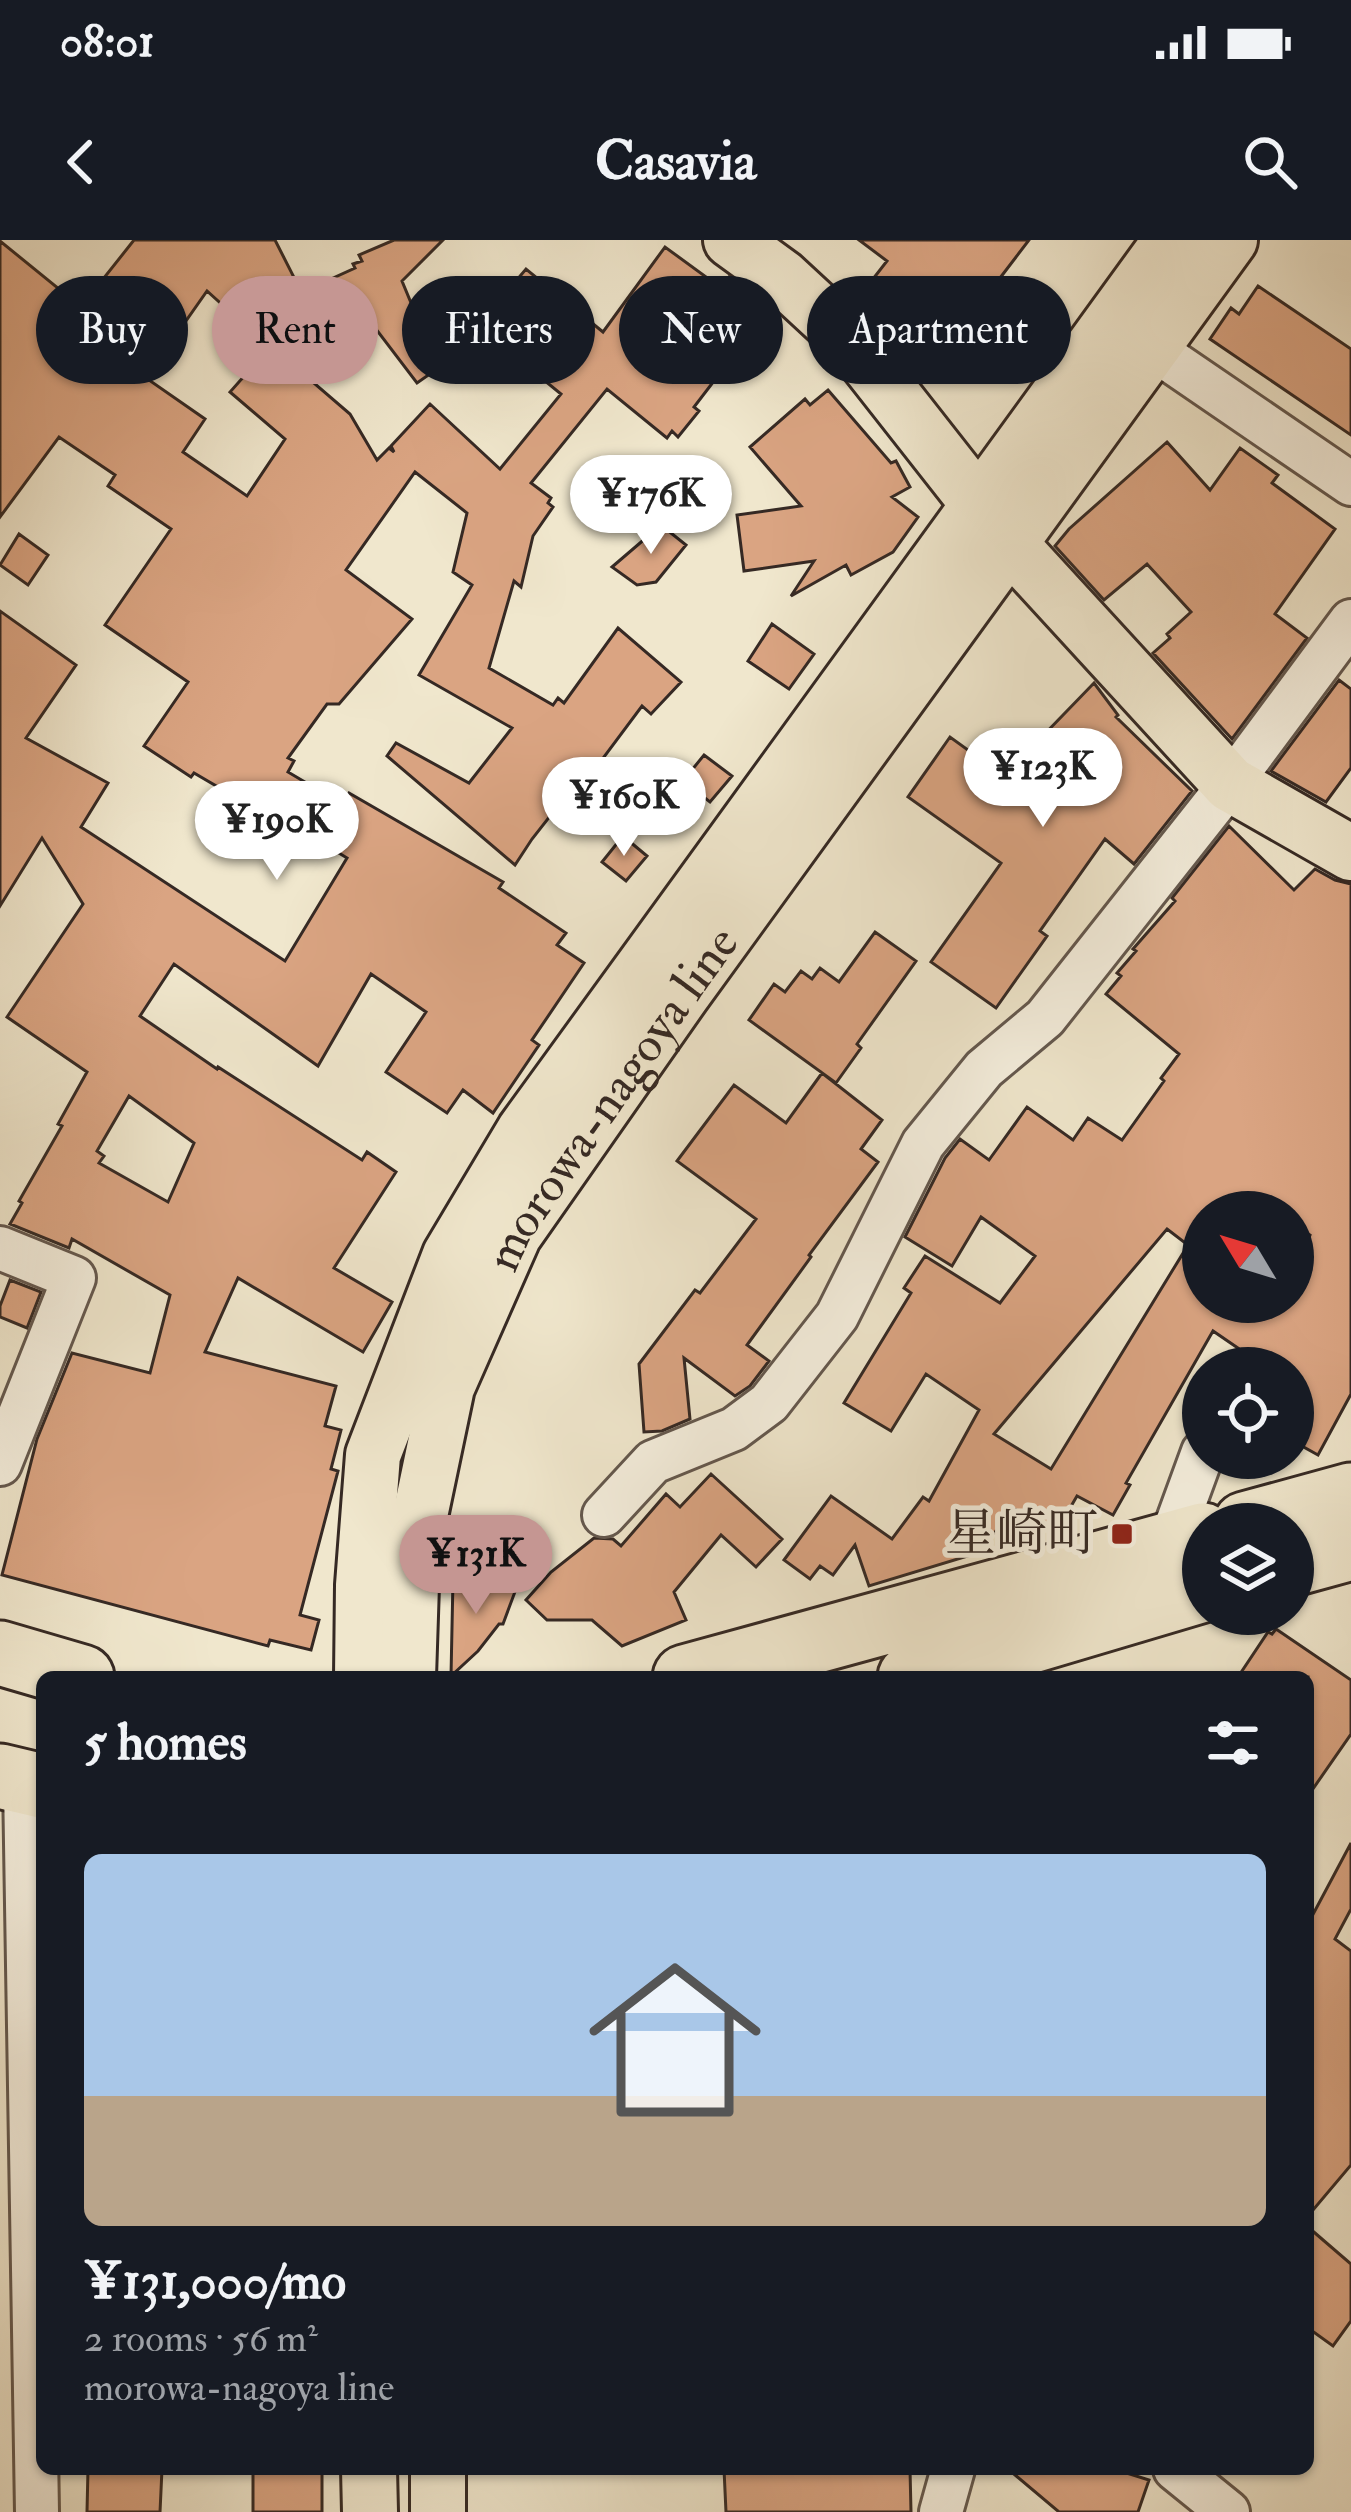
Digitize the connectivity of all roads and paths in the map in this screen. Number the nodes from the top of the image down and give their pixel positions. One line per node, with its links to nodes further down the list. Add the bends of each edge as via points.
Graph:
1 (731, 240): 6 (main road, via 848,338)
2 (1171, 240): 6 (main road, morowa-nagoya line)
3 (1230, 240): 4 (main road, morowa-nagoya line)
4 (1152, 348): 5 (street); 6 (main road, morowa-nagoya line)
5 (1351, 484)
6 (994, 524): 8 (main road); 21 (main road, morowa-nagoya line, via 524,1131 450,1255 373,1455); 22 (main road, morowa-nagoya line, via 514,1235 447,1387 412,1554)
7 (1351, 621): 8 (street)
8 (1230, 784): 9 (main road); 14 (street, via 1045,1018 984,1070 923,1144 837,1316 770,1402 734,1429 652,1462)
9 (1351, 853)
10 (0, 1248): 11 (street, via 74,1278)
11 (0, 1464)
12 (1351, 1495): 13 (highway)
13 (1314, 1505)
14 (604, 1515)
15 (1351, 1548): 16 (highway)
16 (1314, 1558)
17 (1182, 1559): 23 (highway)
18 (1182, 1561): 24 (highway)
19 (0, 1653): 20 (highway)
20 (62, 1671)
21 (362, 1671)
22 (408, 1671)
23 (710, 1671)
24 (924, 1671)
25 (22, 1781): 26 (street)
26 (24, 2103): 31 (street)
27 (369, 2475): 32 (main road)
28 (438, 2475): 33 (main road)
29 (951, 2475): 34 (street)
30 (1182, 2475): 35 (street)
31 (37, 2512)
32 (370, 2512)
33 (438, 2512)
34 (941, 2512)
35 (1228, 2512)

